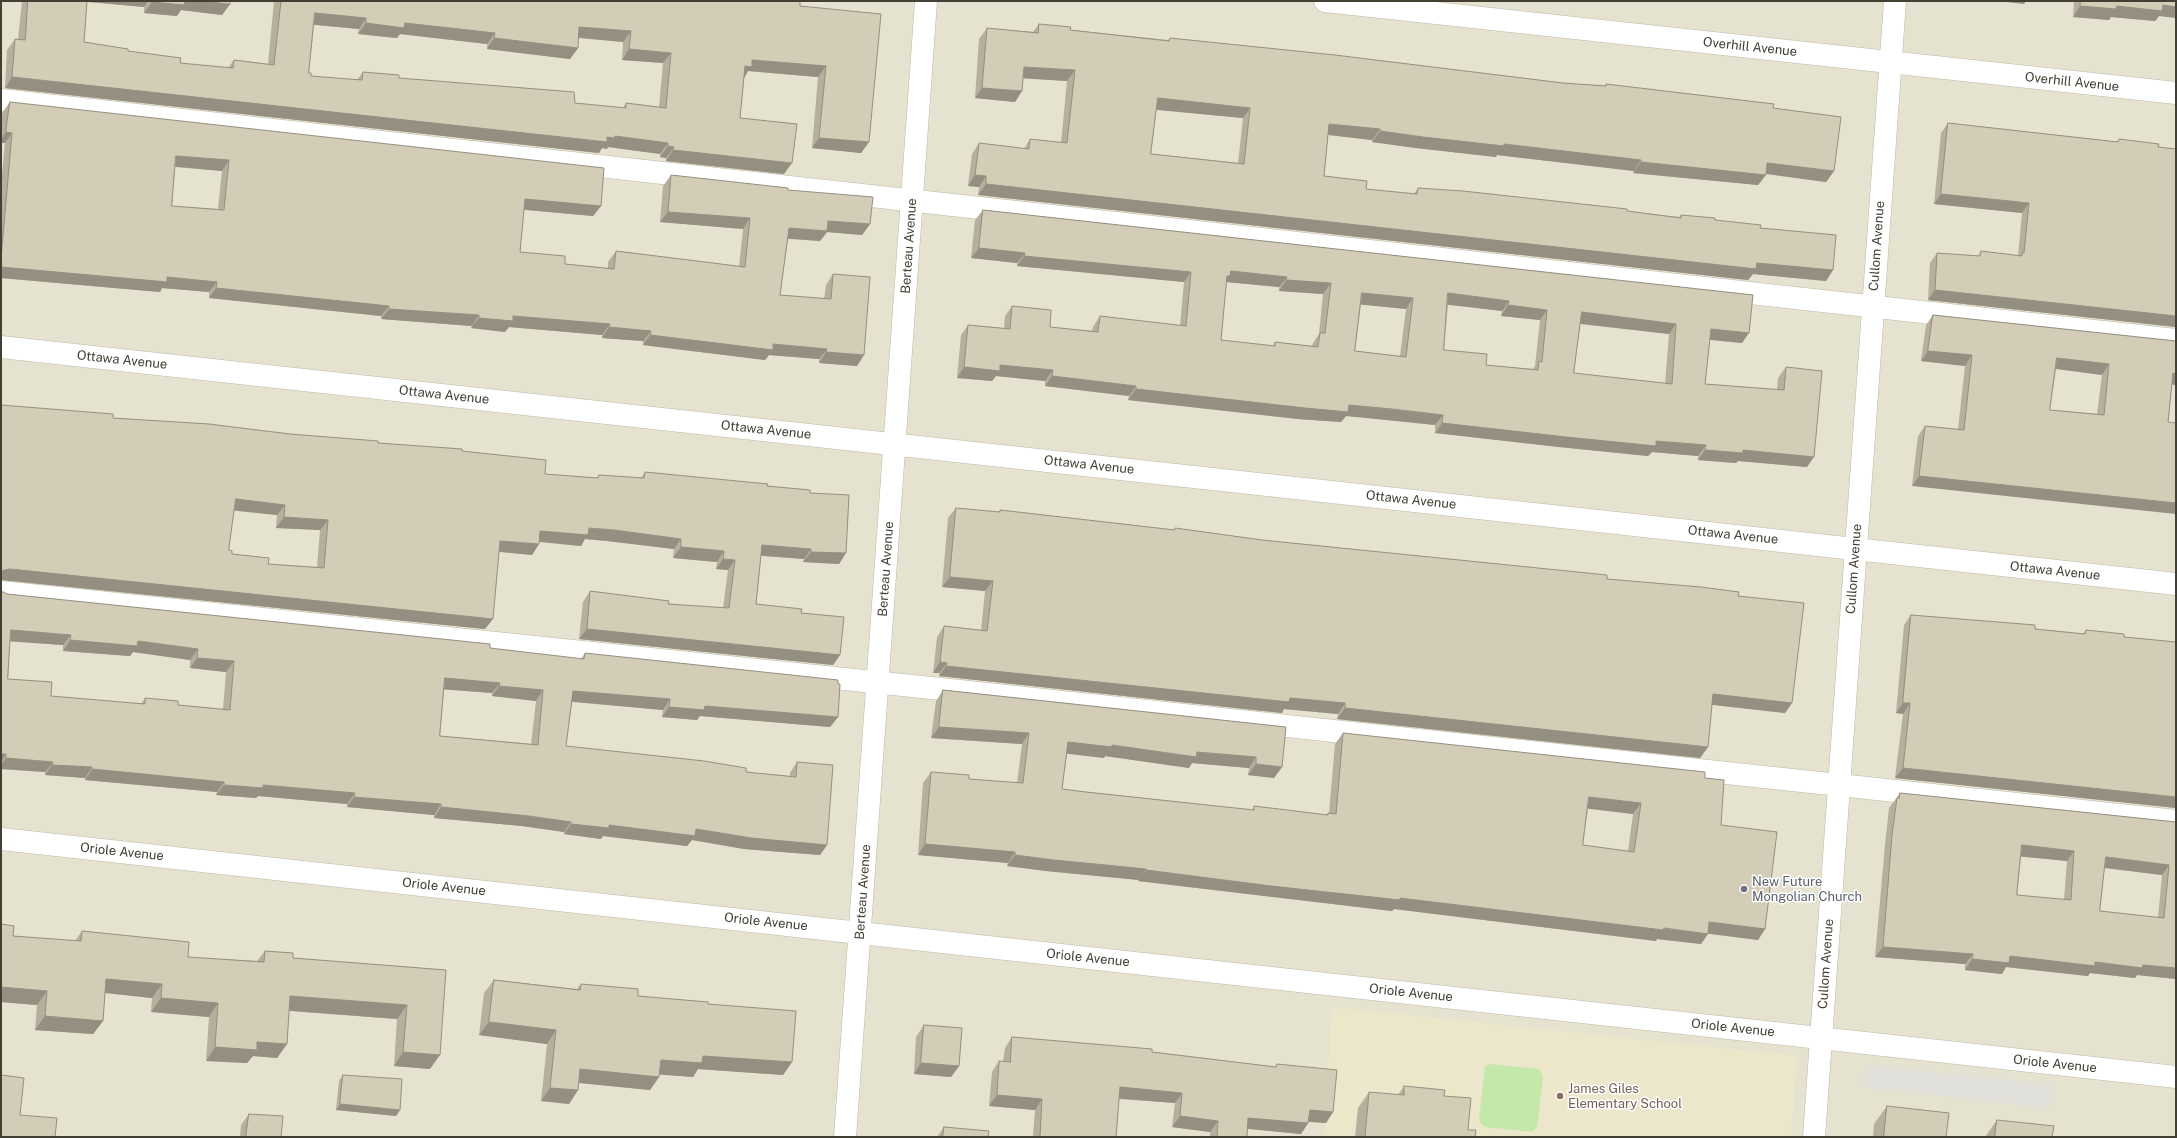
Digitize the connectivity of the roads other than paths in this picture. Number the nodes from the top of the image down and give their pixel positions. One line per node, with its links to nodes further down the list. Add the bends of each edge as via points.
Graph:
1 (926, 1): 7 (street, Berteau Avenue)
2 (1324, 1): 4 (street, Overhill Avenue)
3 (1895, 1): 4 (street, Cullom Avenue)
4 (1891, 62): 5 (street, Overhill Avenue); 8 (street, Cullom Avenue)
5 (2176, 93)
6 (1, 100): 7 (street)
7 (912, 201): 8 (street); 11 (street, Berteau Avenue)
8 (1873, 306): 9 (street); 12 (street, Cullom Avenue)
9 (2176, 340)
10 (1, 347): 11 (street, Ottawa Avenue)
11 (895, 444): 12 (street, Ottawa Avenue); 15 (street, Berteau Avenue)
12 (1856, 549): 13 (street, Ottawa Avenue); 16 (street, Cullom Avenue)
13 (2176, 584)
14 (1, 592): 15 (street)
15 (878, 683): 16 (street); 19 (street, Berteau Avenue)
16 (1839, 786): 17 (street); 20 (street, Cullom Avenue)
17 (2176, 821)
18 (1, 839): 19 (street, Oriole Avenue)
19 (860, 933): 20 (street, Oriole Avenue); 22 (street, Berteau Avenue)
20 (1821, 1038): 21 (street, Oriole Avenue); 23 (street, Cullom Avenue)
21 (2176, 1077)
22 (845, 1137)
23 (1814, 1137)

